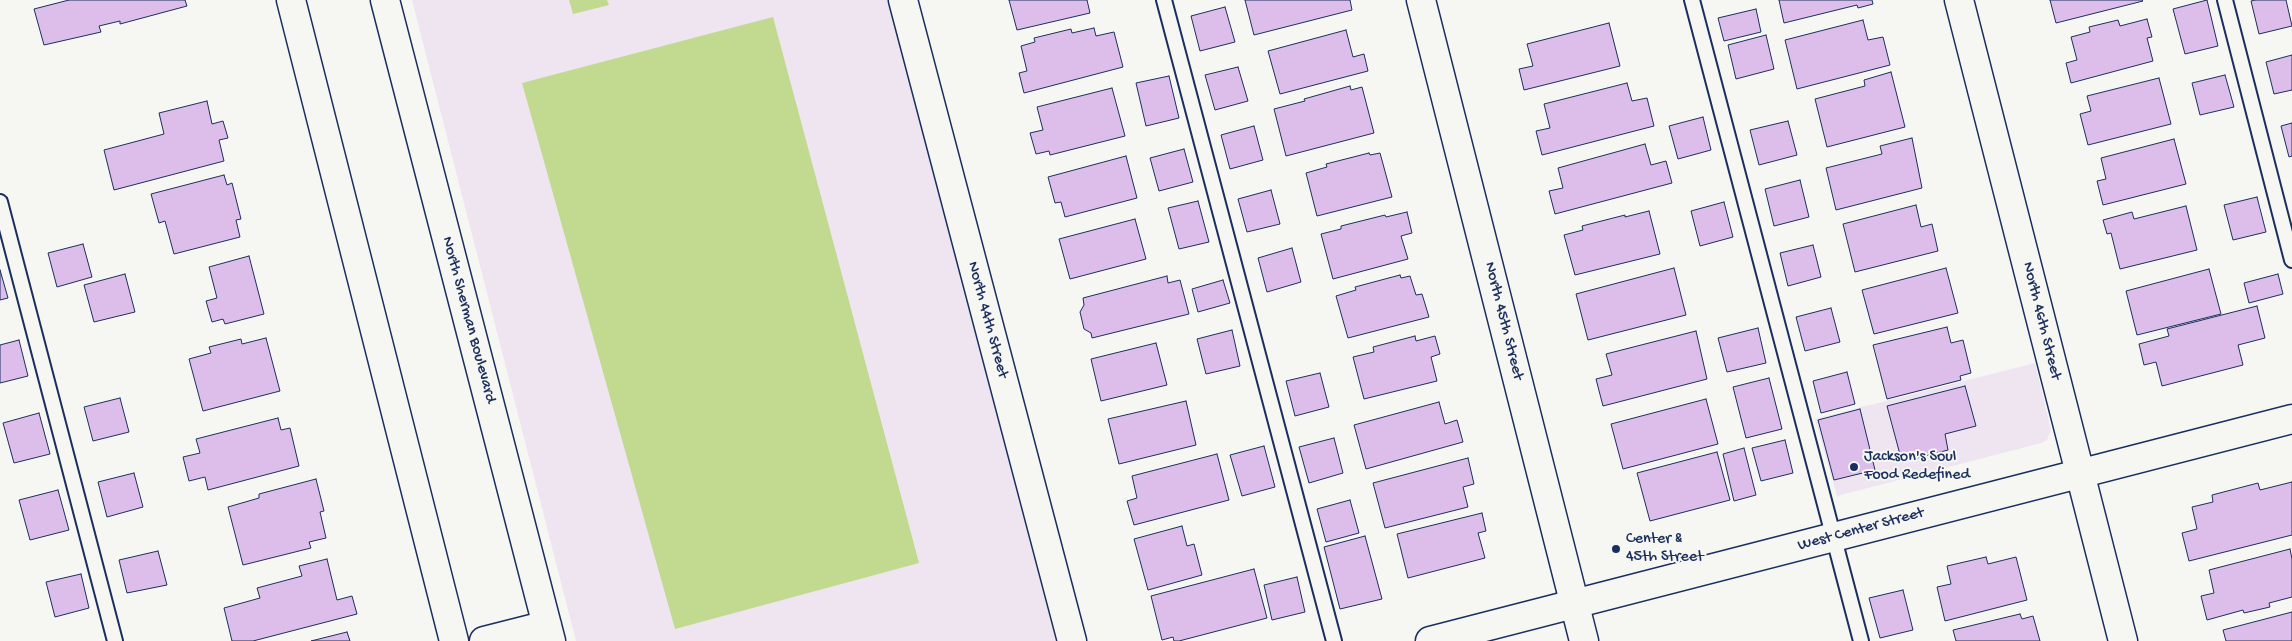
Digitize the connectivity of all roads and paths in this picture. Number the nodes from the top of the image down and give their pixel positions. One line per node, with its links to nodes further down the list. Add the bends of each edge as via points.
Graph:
1 (291, 0): 17 (street)
2 (386, 0): 15 (street, North Sherman Boulevard)
3 (902, 0): 19 (street, North 44th Street)
4 (1164, 0): 20 (lane)
5 (1421, 0): 14 (street, North 45th Street)
6 (1692, 0): 13 (lane)
7 (1959, 0): 12 (street, North 46th Street)
8 (2225, 0): 10 (lane)
9 (0, 202): 16 (lane)
10 (2292, 260)
11 (2292, 419): 12 (street, West Center Street)
12 (2080, 474): 13 (street, West Center Street); 24 (street, North 46th Street)
13 (1834, 537): 14 (street, West Center Street); 23 (lane)
14 (1575, 604): 21 (street, West Center Street); 22 (street, North 45th Street)
15 (549, 633): 18 (street)
16 (114, 641)
17 (454, 641)
18 (484, 641)
19 (1072, 641)
20 (1334, 641)
21 (1430, 641)
22 (1584, 641)
23 (1861, 641)
24 (2123, 641)

